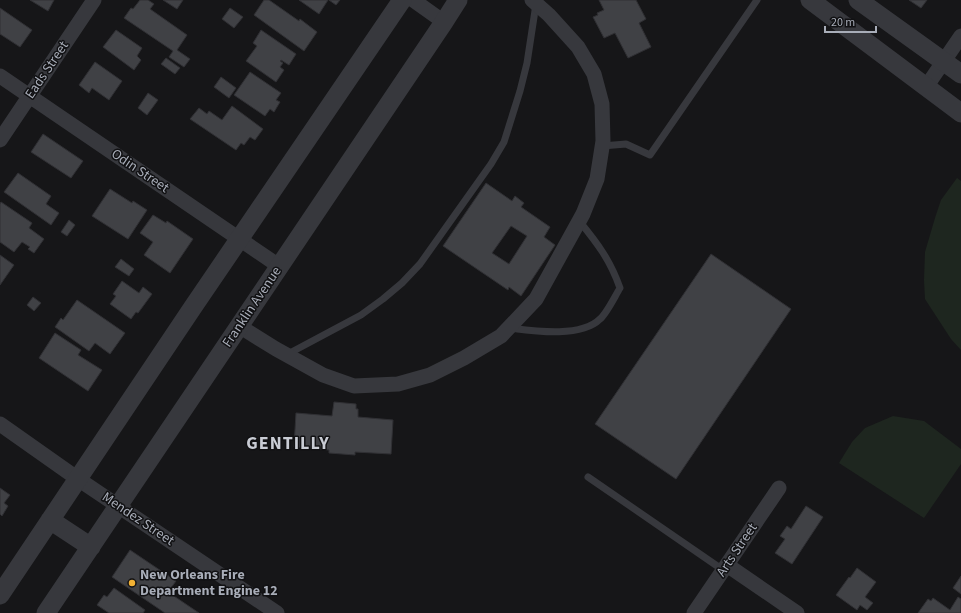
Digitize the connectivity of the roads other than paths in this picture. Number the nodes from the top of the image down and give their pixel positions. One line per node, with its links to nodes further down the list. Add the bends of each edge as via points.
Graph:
1 (94, 0): 15 (street, Eads Street)
2 (402, 0): 20 (street)
3 (413, 0): 9 (street)
4 (458, 0): 9 (street, Franklin Avenue)
5 (757, 0): 18 (lane, via 650,155 626,144)
6 (810, 0): 14 (street)
7 (858, 0): 11 (street)
8 (534, 2): 18 (street, via 578,47 594,74 602,104); 24 (lane, via 527,63 520,91 504,142 491,164 420,264 402,283 361,315)
9 (444, 22): 21 (street, Franklin Avenue)
10 (961, 36): 11 (street)
11 (944, 61): 12 (street); 14 (street)
12 (961, 74)
13 (0, 76): 15 (street, Odin Street)
14 (926, 87): 16 (street)
15 (30, 96): 17 (street, Eads Street); 20 (street, Odin Street)
16 (961, 113)
17 (0, 140)
18 (602, 146): 19 (street, via 597,179)
19 (580, 222): 23 (street, via 536,299); 23 (lane, via 608,260 620,288 601,319 578,330 536,331)
20 (240, 239): 21 (street, Odin Street); 27 (street)
21 (280, 266): 22 (street, Franklin Avenue)
22 (239, 326): 24 (street); 29 (street, Franklin Avenue)
23 (510, 327): 24 (street, via 501,336 464,358 430,375 398,384 354,386 323,375)
24 (286, 355)
25 (0, 424): 27 (street, Mendez Street)
26 (588, 477): 32 (lane)
27 (78, 479): 29 (street, Mendez Street); 30 (street)
28 (779, 488): 32 (street, Arts Street)
29 (119, 506): 31 (street, Franklin Avenue); 35 (street, Mendez Street)
30 (50, 520): 31 (street); 33 (street)
31 (91, 547): 34 (street, Franklin Avenue)
32 (725, 568): 36 (street, Arts Street); 37 (street)
33 (0, 595)
34 (46, 613)
35 (278, 613)
36 (694, 613)
37 (797, 613)

